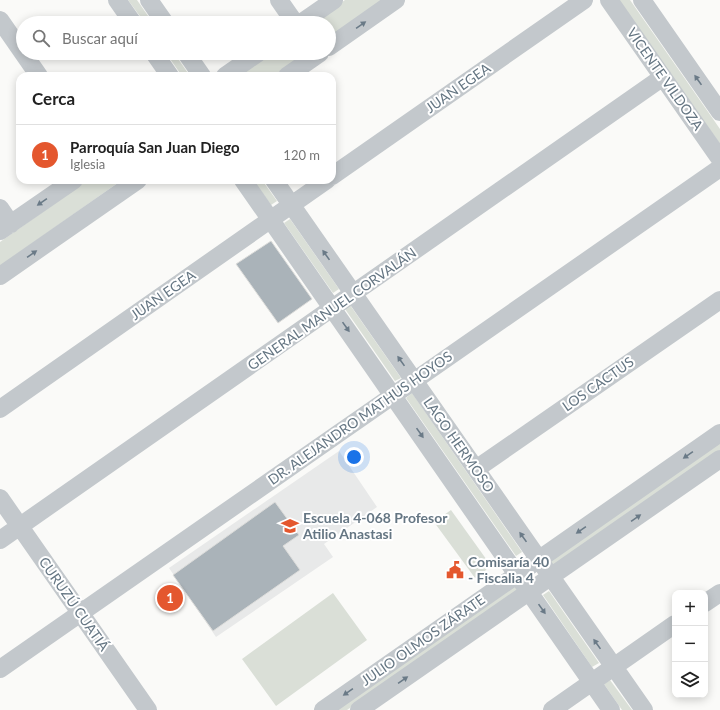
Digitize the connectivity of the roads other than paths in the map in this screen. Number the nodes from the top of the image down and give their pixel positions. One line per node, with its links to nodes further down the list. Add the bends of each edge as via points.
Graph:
1 (117, 0): 9 (street)
2 (149, 0): 10 (street)
3 (279, 0): 11 (street)
4 (334, 0): 12 (street)
5 (396, 0): 14 (street, one-way to 5)
6 (584, 0): 30 (street, JUAN EGEA)
7 (609, 0): 26 (street, VICENTE VILDOZA)
8 (642, 0): 27 (street, VICENTE VILDOZA, one-way to 8)
9 (128, 16)
10 (160, 16)
11 (290, 16)
12 (311, 16)
13 (0, 20): 15 (street)
14 (336, 42)
15 (16, 43)
16 (28, 60): 21 (street)
17 (159, 60): 22 (street)
18 (191, 60): 23 (street)
19 (248, 60): 24 (street)
20 (310, 60): 25 (street)
21 (36, 72)
22 (167, 72)
23 (199, 72)
24 (230, 72)
25 (293, 72)
26 (663, 77): 28 (street, VICENTE VILDOZA); 41 (street, GENERAL MANUEL CORVALÁN)
27 (720, 112)
28 (720, 159)
29 (720, 168): 44 (street, DR. ALEJANDRO MATHUS HOYOS)
30 (336, 173)
31 (68, 184): 39 (street, one-way to 39)
32 (132, 184): 40 (street, one-way to 32)
33 (246, 184): 38 (street, LAGO HERMOSO)
34 (277, 184): 36 (street, LAGO HERMOSO)
35 (321, 184): 36 (street, JUAN EGEA)
36 (292, 205): 38 (street, JUAN EGEA); 41 (street, LAGO HERMOSO, one-way to 36)
37 (0, 208): 39 (street)
38 (271, 220): 43 (street, LAGO HERMOSO); 46 (street, JUAN EGEA)
39 (5, 227)
40 (0, 276)
41 (353, 293): 43 (street, GENERAL MANUEL CORVALÁN); 44 (street, LAGO HERMOSO, one-way to 41)
42 (720, 300): 49 (street, LOS CACTUS)
43 (333, 308): 45 (street, LAGO HERMOSO, one-way to 45); 51 (street, GENERAL MANUEL CORVALÁN)
44 (414, 381): 45 (street, DR. ALEJANDRO MATHUS HOYOS); 49 (street, LAGO HERMOSO)
45 (394, 395): 54 (street, LAGO HERMOSO, one-way to 54); 59 (street, DR. ALEJANDRO MATHUS HOYOS)
46 (0, 409)
47 (720, 433): 53 (street, JULIO OLMOS ZÁRATE, one-way to 53)
48 (720, 459): 55 (street, JULIO OLMOS ZÁRATE, one-way to 48)
49 (476, 469): 53 (street, LAGO HERMOSO, one-way to 49)
50 (0, 498): 51 (street, CURUZÚ CUATIÁ)
51 (19, 526): 52 (street, GENERAL MANUEL CORVALÁN); 59 (street, CURUZÚ CUATIÁ)
52 (0, 540)
53 (539, 559): 54 (street, JULIO OLMOS ZÁRATE); 55 (street, LAGO HERMOSO)
54 (517, 574): 56 (street, LAGO HERMOSO); 65 (street, JULIO OLMOS ZÁRATE, one-way to 65)
55 (551, 577): 56 (street, JULIO OLMOS ZÁRATE); 61 (street, LAGO HERMOSO, one-way to 55)
56 (530, 592): 63 (street, LAGO HERMOSO, one-way to 63); 66 (street, JULIO OLMOS ZÁRATE, one-way to 56)
57 (720, 593): 58 (street)
58 (708, 602)
59 (80, 613): 62 (street, DR. ALEJANDRO MATHUS HOYOS); 64 (street, CURUZÚ CUATIÁ)
60 (672, 626): 61 (street)
61 (614, 667): 63 (street); 69 (street, LAGO HERMOSO)
62 (0, 669)
63 (592, 682): 67 (street); 68 (street, LAGO HERMOSO)
64 (143, 708)
65 (323, 710)
66 (359, 710)
67 (552, 710)
68 (611, 710)
69 (644, 710)

